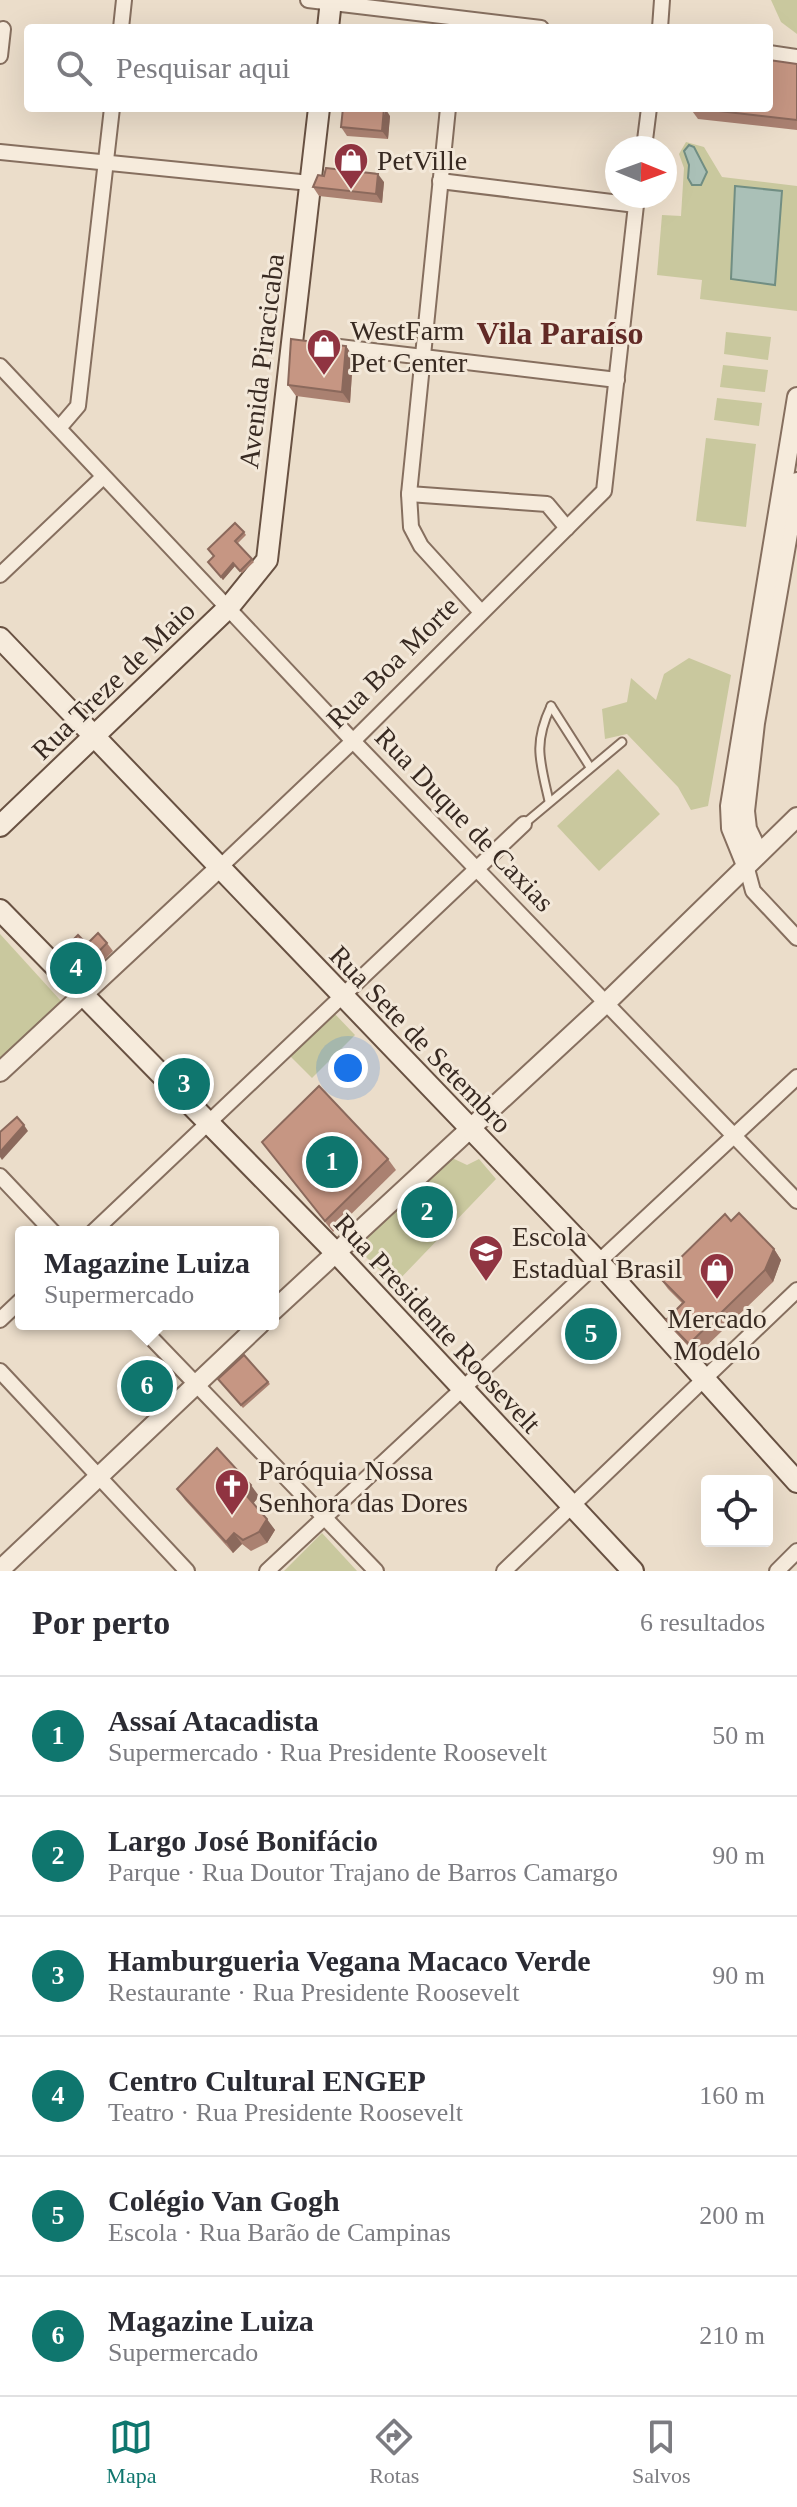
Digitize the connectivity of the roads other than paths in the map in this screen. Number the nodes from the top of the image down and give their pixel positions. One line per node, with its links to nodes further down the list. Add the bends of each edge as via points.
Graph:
1 (124, 0): 7 (street)
2 (308, 0): 4 (street)
3 (662, 0): 9 (street)
4 (331, 1): 5 (street); 8 (main road)
5 (409, 6): 6 (street)
6 (458, 23)
7 (121, 24)
8 (328, 24)
9 (660, 24)
10 (3, 29): 12 (street)
11 (773, 54): 13 (street)
12 (0, 56)
13 (797, 57)
14 (112, 112): 20 (street)
15 (319, 112): 22 (main road, Avenida Piracicaba)
16 (448, 112): 21 (street)
17 (648, 112): 18 (street)
18 (646, 136)
19 (0, 152): 20 (street)
20 (106, 161): 22 (street); 30 (street, via 78,406)
21 (440, 181): 23 (street); 26 (street)
22 (310, 183): 25 (main road, Avenida Piracicaba)
23 (605, 197)
24 (635, 208): 28 (street, Rua Boa Morte)
25 (306, 343): 26 (street); 36 (main road, Avenida Piracicaba, via 267,560)
26 (421, 359): 28 (street); 33 (street)
27 (0, 366): 30 (street, Rua Duque de Caxias)
28 (617, 380): 34 (street, Rua Boa Morte, via 604,491)
29 (797, 397): 47 (street, via 730,806 731,828)
30 (60, 427): 31 (street, Rua Duque de Caxias)
31 (103, 477): 35 (street); 36 (street, Rua Duque de Caxias)
32 (797, 482): 47 (street, via 755,723 745,811)
33 (409, 494): 34 (street, via 547,504); 37 (street, via 411,527 421,546)
34 (567, 528): 37 (street, Rua Boa Morte)
35 (0, 575)
36 (229, 607): 39 (main road, Rua Treze de Maio); 40 (street, Rua Duque de Caxias)
37 (481, 612): 40 (street, Rua Boa Morte)
38 (0, 638): 39 (main road, Rua Sete de Setembro)
39 (96, 736): 46 (main road, Rua Treze de Maio); 48 (main road, Rua Sete de Setembro)
40 (353, 741): 48 (street, Rua Boa Morte); 49 (street, Rua Duque de Caxias)
41 (622, 742): 42 (lane)
42 (590, 767): 43 (lane); 43 (lane, via 551,706 539,732 538,751)
43 (549, 801): 45 (lane)
44 (797, 817): 47 (street)
45 (524, 824): 49 (street)
46 (0, 826)
47 (752, 859): 51 (street, via 753,891); 54 (street)
48 (219, 868): 52 (main road, Rua Sete de Setembro); 53 (street, Rua Boa Morte)
49 (477, 868): 52 (street); 54 (street, Rua Duque de Caxias)
50 (0, 910): 53 (main road, Rua Presidente Roosevelt)
51 (797, 938)
52 (342, 996): 57 (street); 58 (main road, Rua Sete de Setembro)
53 (82, 997): 55 (street, Rua Boa Morte); 57 (main road, Rua Presidente Roosevelt)
54 (606, 1003): 58 (street); 59 (street, Rua Duque de Caxias)
55 (0, 1072)
56 (797, 1077): 59 (street)
57 (207, 1124): 63 (street); 64 (main road, Rua Presidente Roosevelt)
58 (468, 1129): 64 (street); 65 (main road, Rua Sete de Setembro)
59 (734, 1136): 61 (street, Rua Duque de Caxias); 65 (street)
60 (0, 1176): 62 (street)
61 (797, 1201)
62 (47, 1226)
63 (99, 1226)
64 (333, 1252): 67 (street); 75 (main road, Rua Presidente Roosevelt)
65 (598, 1263): 73 (main road, Rua Sete de Setembro); 75 (street, via 465,1383)
66 (797, 1290): 73 (street)
67 (279, 1305)
68 (15, 1306): 69 (street)
69 (0, 1320)
70 (144, 1330): 74 (street)
71 (254, 1330): 74 (street)
72 (0, 1371): 76 (street)
73 (703, 1377): 77 (main road, Rua Sete de Setembro); 78 (street)
74 (198, 1385): 76 (street); 79 (street)
75 (463, 1391): 78 (main road, Rua Presidente Roosevelt); 79 (street)
76 (99, 1477): 81 (street); 82 (street)
77 (797, 1482)
78 (573, 1506): 85 (street); 86 (main road, Rua Presidente Roosevelt)
79 (324, 1515): 83 (street); 84 (street)
80 (797, 1551): 87 (street)
81 (0, 1570)
82 (187, 1571)
83 (267, 1571)
84 (376, 1571)
85 (504, 1571)
86 (633, 1571)
87 (777, 1571)

